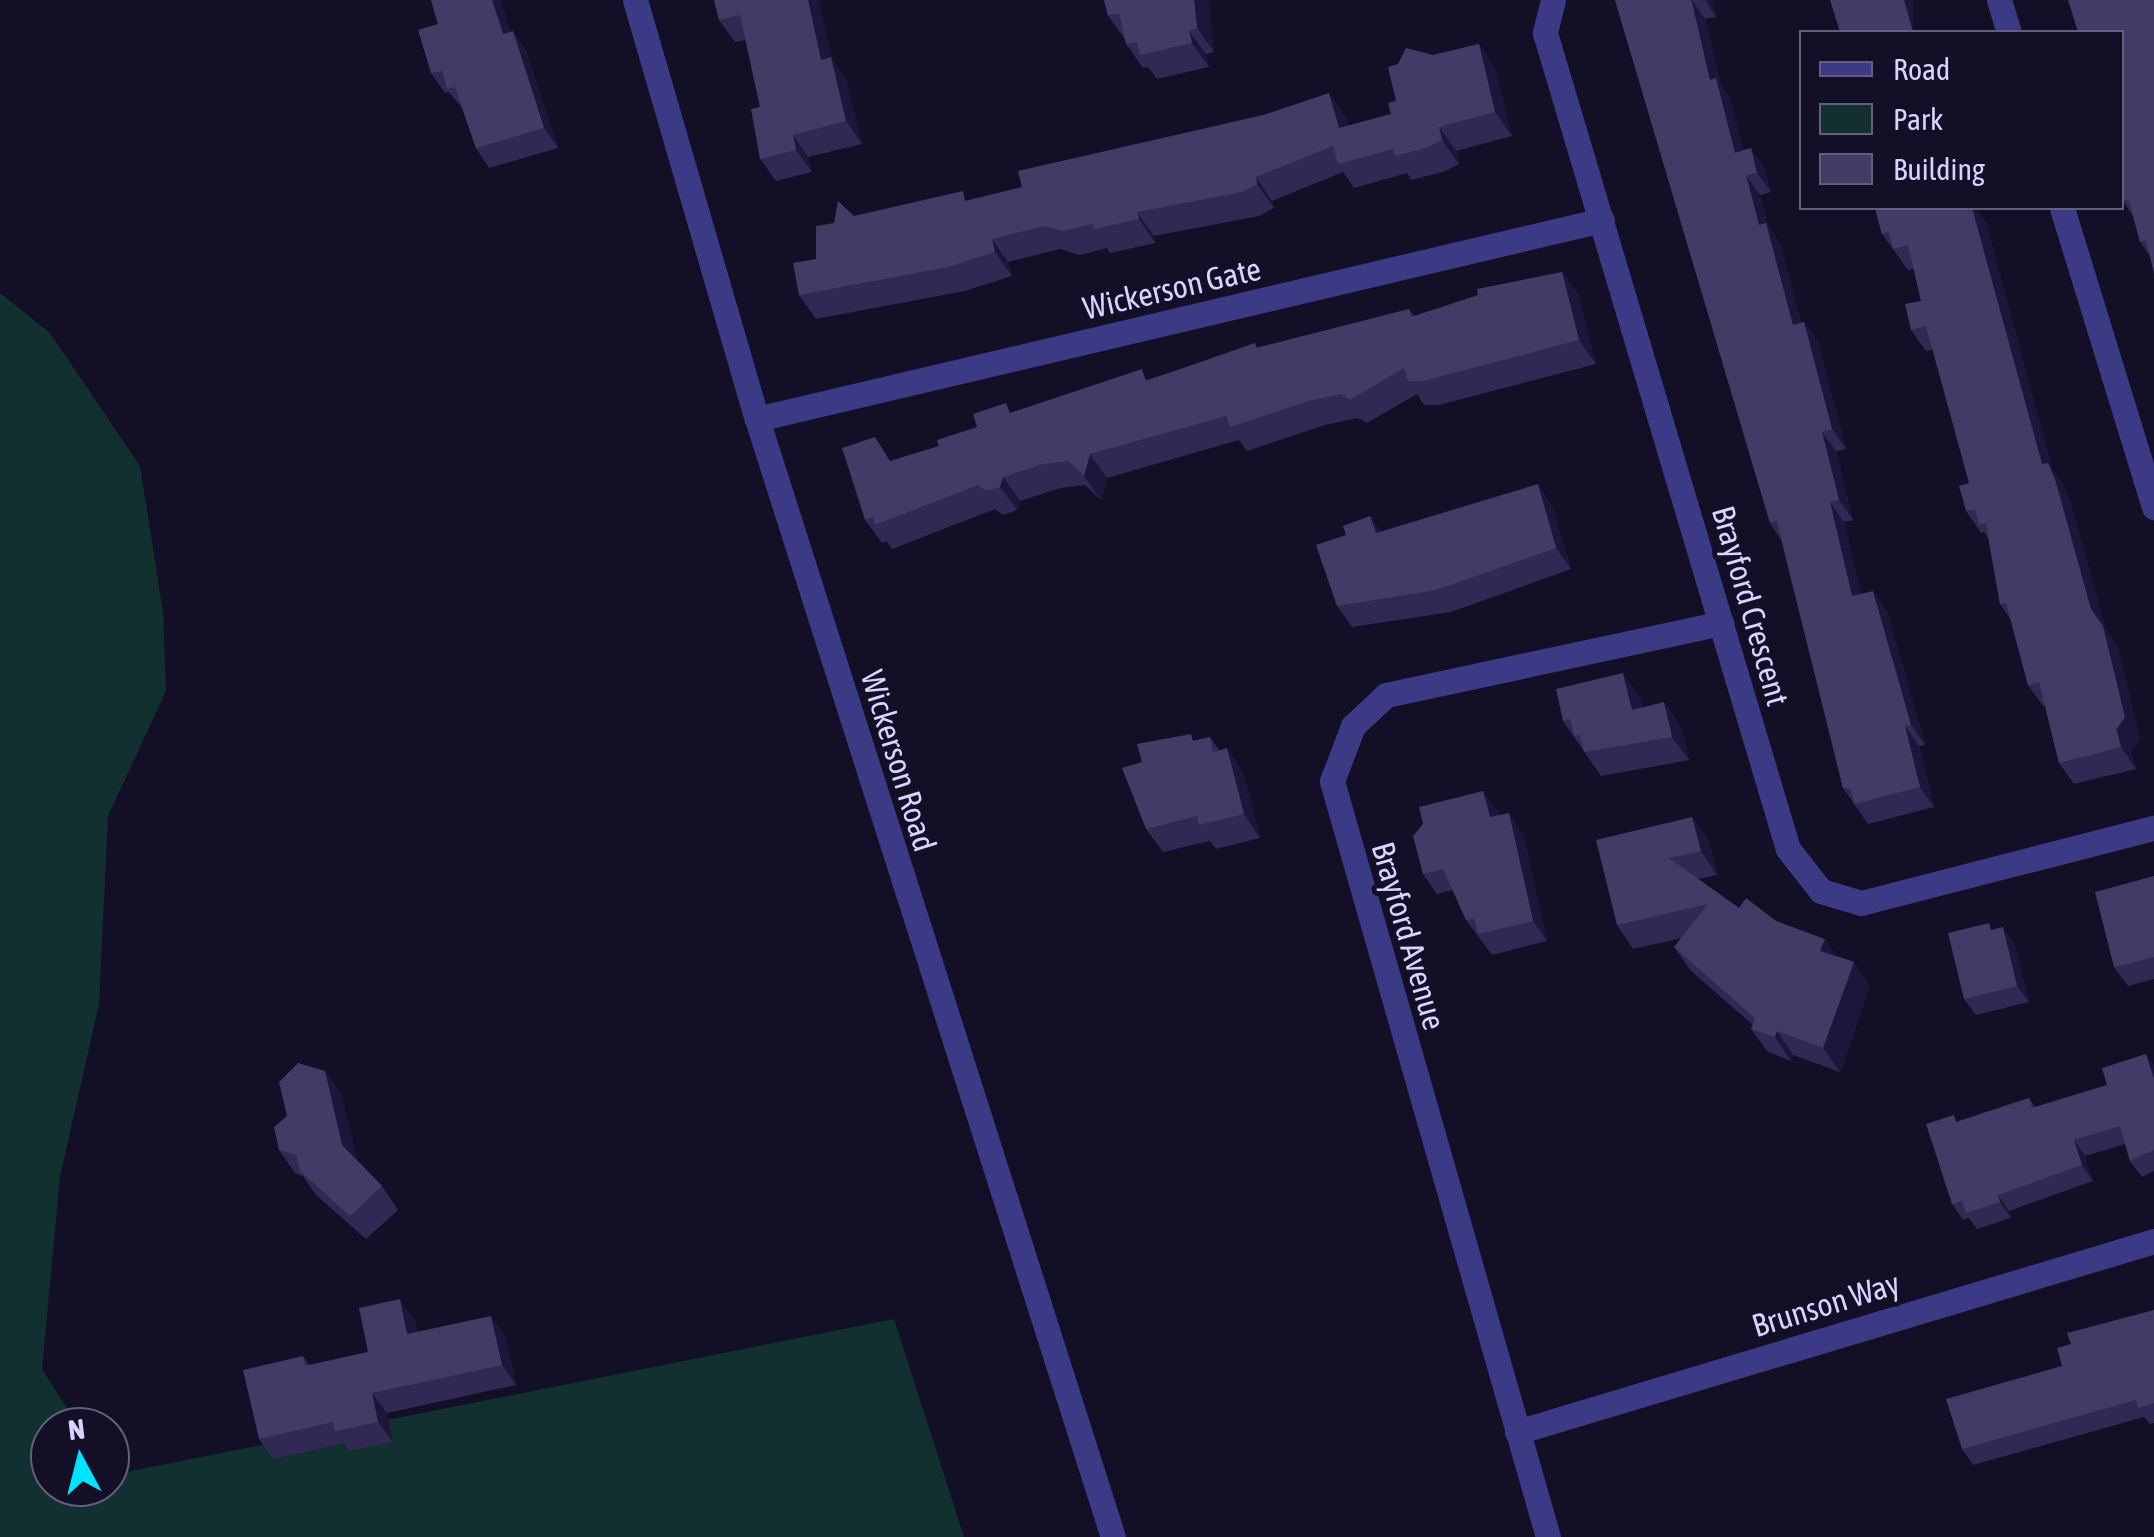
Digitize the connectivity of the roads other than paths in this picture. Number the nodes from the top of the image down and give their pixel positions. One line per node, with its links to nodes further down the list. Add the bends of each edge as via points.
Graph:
1 (635, 0): 7 (street, Wickerson Road)
2 (1554, 0): 6 (street, Brayford Crescent, via 1545,33)
3 (1999, 0): 4 (street)
4 (2008, 30)
5 (2063, 210): 8 (street)
6 (1602, 220): 7 (street, Wickerson Gate); 9 (street, Brayford Crescent)
7 (757, 418): 13 (street, Wickerson Road)
8 (2154, 507)
9 (1721, 623): 10 (street, Brayford Crescent, via 1788,850 1821,890 1861,903); 12 (street, Brayford Avenue, via 1386,695 1352,726 1332,781)
10 (2154, 828)
11 (2154, 1241): 12 (street, Brunson Way)
12 (1518, 1432): 14 (street, Brayford Avenue)
13 (1113, 1537)
14 (1548, 1537)

